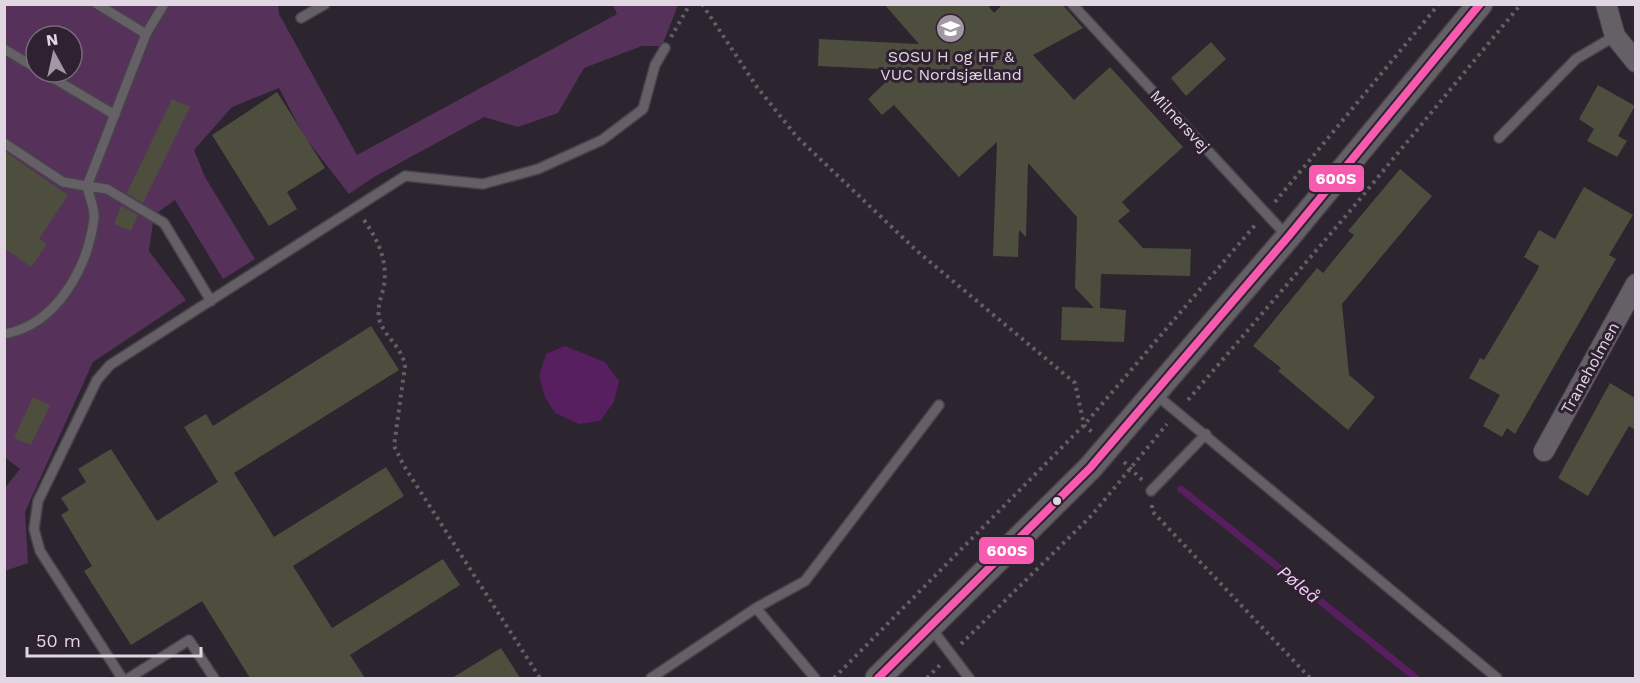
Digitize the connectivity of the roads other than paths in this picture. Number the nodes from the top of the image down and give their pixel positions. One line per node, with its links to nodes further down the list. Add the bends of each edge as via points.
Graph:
1 (97, 4): 8 (lane)
2 (164, 4): 8 (lane)
3 (325, 4): 7 (lane)
4 (1072, 4): 19 (lane, Milnersvej)
5 (1480, 4): 19 (street)
6 (1606, 4): 9 (street)
7 (301, 18)
8 (146, 34): 15 (lane)
9 (1615, 36): 13 (street); 16 (lane, via 1576,59)
10 (665, 48): 21 (lane, via 655,65 643,110 602,140 538,169 483,184 405,176)
11 (4, 49): 12 (lane)
12 (24, 61)
13 (1635, 62)
14 (63, 84): 15 (lane)
15 (115, 115): 18 (lane)
16 (1499, 138)
17 (4, 143): 18 (lane, via 63,182)
18 (87, 186): 21 (lane, via 107,189 164,223); 22 (lane, via 94,216 86,252 70,288 47,313 15,332)
19 (1288, 237): 23 (street)
20 (1635, 284): 26 (street, Traneholmen)
21 (211, 301): 30 (lane, via 110,365 97,380 38,501 34,529 40,551)
22 (4, 334)
23 (1154, 393): 25 (lane); 29 (street, via 1053,507)
24 (939, 405): 28 (lane, via 805,581)
25 (1206, 434): 27 (lane); 37 (lane)
26 (1544, 451)
27 (1151, 491)
28 (756, 608): 33 (lane); 34 (lane)
29 (930, 628): 35 (street); 36 (lane)
30 (122, 678)
31 (129, 678): 32 (lane, via 189,640)
32 (214, 678)
33 (651, 678)
34 (815, 678)
35 (878, 678)
36 (969, 678)
37 (1497, 678)

